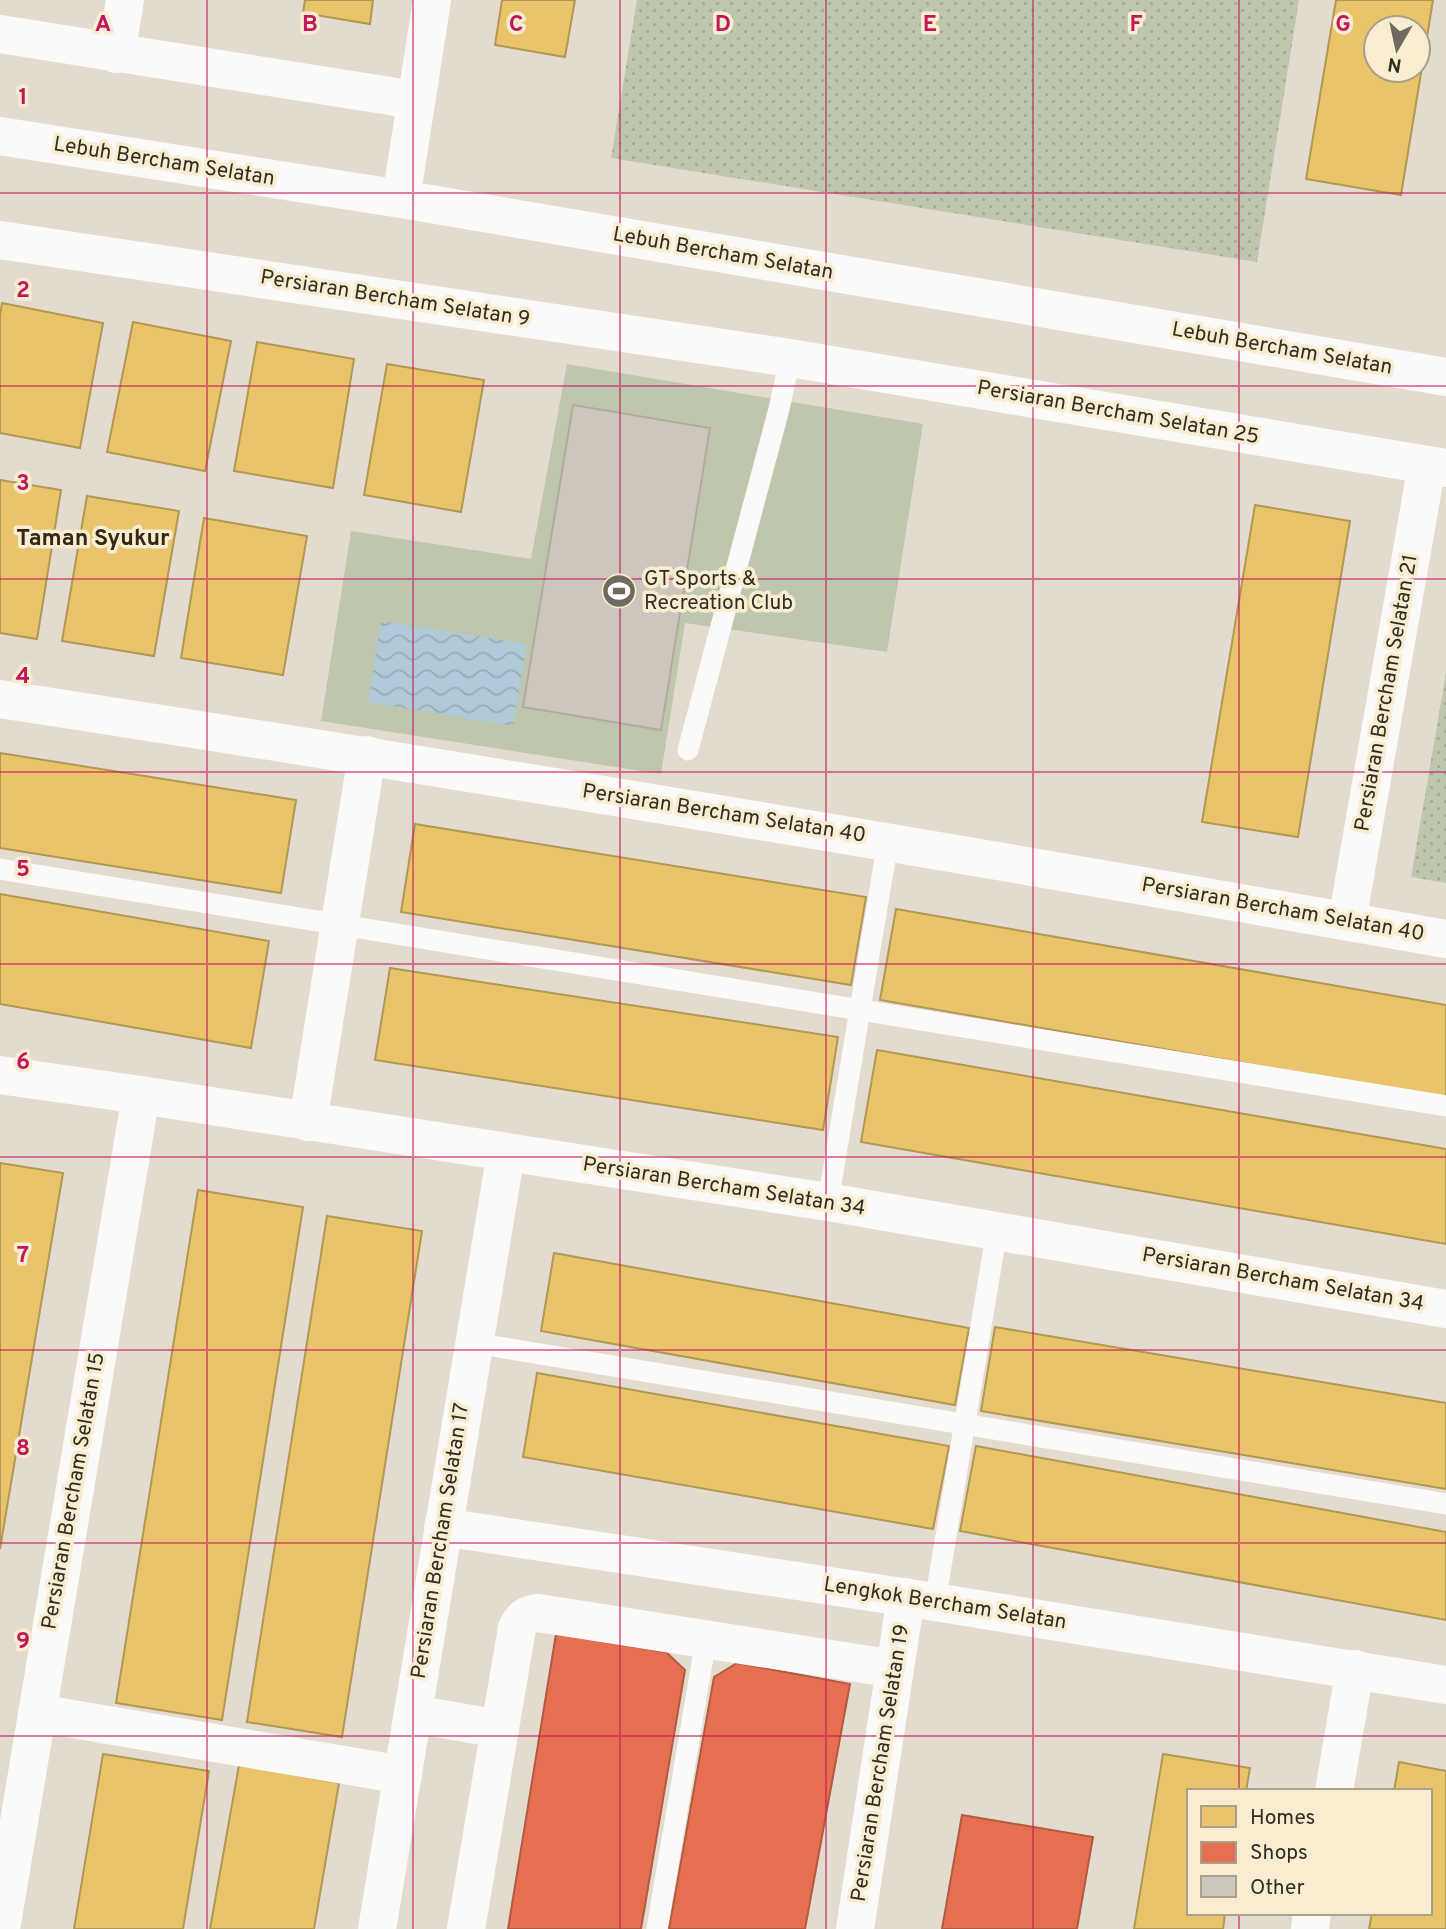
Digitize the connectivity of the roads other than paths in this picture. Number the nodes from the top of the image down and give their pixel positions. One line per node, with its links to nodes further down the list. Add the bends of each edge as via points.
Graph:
1 (125, 0): 4 (street)
2 (432, 0): 5 (street)
3 (0, 34): 4 (street)
4 (116, 54): 5 (street)
5 (415, 100): 7 (street)
6 (0, 136): 7 (street, Lebuh Bercham Selatan)
7 (401, 199): 10 (street, Lebuh Bercham Selatan)
8 (0, 240): 9 (street, Persiaran Bercham Selatan 9)
9 (790, 358): 11 (street, Persiaran Bercham Selatan 25); 13 (lane)
10 (1446, 377)
11 (1437, 466): 17 (street, Persiaran Bercham Selatan 21)
12 (0, 699): 14 (street, Persiaran Bercham Selatan 40)
13 (688, 750)
14 (367, 755): 15 (street, Persiaran Bercham Selatan 40); 18 (street)
15 (888, 841): 17 (street, Persiaran Bercham Selatan 40); 20 (lane)
16 (0, 869): 18 (lane)
17 (1347, 921): 19 (street, Persiaran Bercham Selatan 40)
18 (341, 926): 20 (lane); 24 (street)
19 (1446, 939)
20 (861, 1010): 23 (lane); 26 (lane)
21 (0, 1075): 22 (street, Persiaran Bercham Selatan 34)
22 (141, 1095): 24 (street, Persiaran Bercham Selatan 34); 38 (street, Persiaran Bercham Selatan 15)
23 (1446, 1106)
24 (308, 1122): 25 (street, Persiaran Bercham Selatan 34)
25 (506, 1153): 26 (street, Persiaran Bercham Selatan 34); 29 (street, Persiaran Bercham Selatan 17)
26 (828, 1202): 27 (street, Persiaran Bercham Selatan 34)
27 (997, 1230): 28 (street, Persiaran Bercham Selatan 34); 30 (lane)
28 (1446, 1309)
29 (474, 1343): 30 (lane); 32 (street, Persiaran Bercham Selatan 17)
30 (965, 1424): 31 (lane); 33 (lane)
31 (1446, 1504)
32 (443, 1527): 33 (street, Lengkok Bercham Selatan); 39 (street, Persiaran Bercham Selatan 17)
33 (921, 1599): 35 (street, Persiaran Bercham Selatan 19); 36 (street, Lengkok Bercham Selatan)
34 (706, 1639): 35 (street); 40 (street, via 529,1614 517,1628); 47 (lane)
35 (895, 1668): 48 (street, Persiaran Bercham Selatan 19)
36 (1355, 1669): 37 (street, Lengkok Bercham Selatan); 42 (street)
37 (1446, 1685)
38 (37, 1713): 41 (street); 43 (street, Persiaran Bercham Selatan 15)
39 (413, 1714): 40 (street); 41 (street, Persiaran Bercham Selatan 17)
40 (500, 1729): 46 (street)
41 (403, 1775): 45 (street, Persiaran Bercham Selatan 17)
42 (1334, 1789)
43 (8, 1837): 44 (street, Persiaran Bercham Selatan 15)
44 (1, 1929)
45 (377, 1929)
46 (466, 1929)
47 (657, 1929)
48 (855, 1929)

